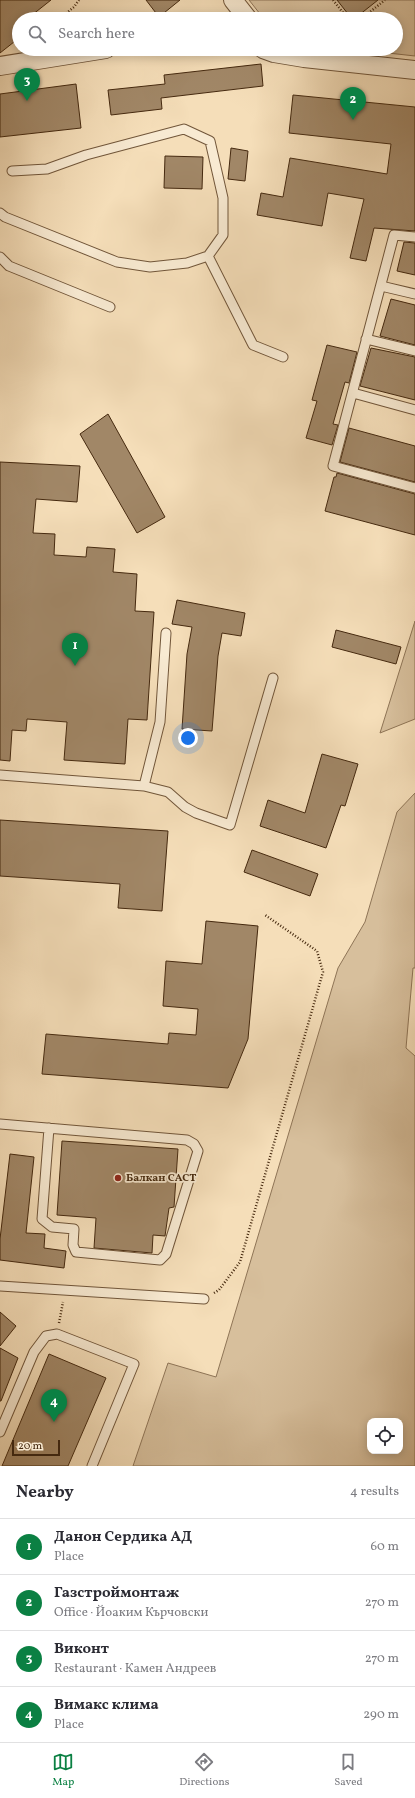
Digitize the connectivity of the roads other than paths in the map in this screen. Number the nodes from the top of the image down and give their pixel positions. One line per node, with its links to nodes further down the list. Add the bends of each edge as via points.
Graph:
1 (233, 0): 2 (street)
2 (242, 12)
3 (62, 56): 5 (street)
4 (295, 56): 6 (street)
5 (0, 66)
6 (415, 70)
7 (12, 172): 10 (lane, via 47,169 86,154 184,129 210,141 223,198 223,235)
8 (0, 213): 10 (lane, via 5,218 117,262 150,267 187,263)
9 (415, 237): 12 (lane, via 394,235)
10 (208, 256): 17 (lane, via 253,345)
11 (0, 257): 14 (lane, via 9,266)
12 (381, 286): 13 (lane); 15 (lane)
13 (415, 294)
14 (110, 307)
15 (366, 339): 16 (lane); 18 (lane)
16 (415, 351)
17 (283, 357)
18 (353, 393): 19 (lane); 20 (lane, via 333,466)
19 (415, 410)
20 (415, 488)
21 (166, 633): 24 (lane, via 160,722)
22 (273, 678): 24 (lane, via 230,825 196,813 168,792)
23 (0, 775): 24 (lane)
24 (144, 786)
25 (0, 1124): 26 (lane)
26 (49, 1128): 26 (lane, via 42,1219 52,1227 74,1229 73,1245 76,1252 160,1260 166,1254 198,1151 194,1144 187,1140)
27 (0, 1286): 28 (lane)
28 (204, 1300)
29 (0, 1432): 30 (lane, via 39,1344 46,1336 57,1334 134,1364)
30 (92, 1466)

